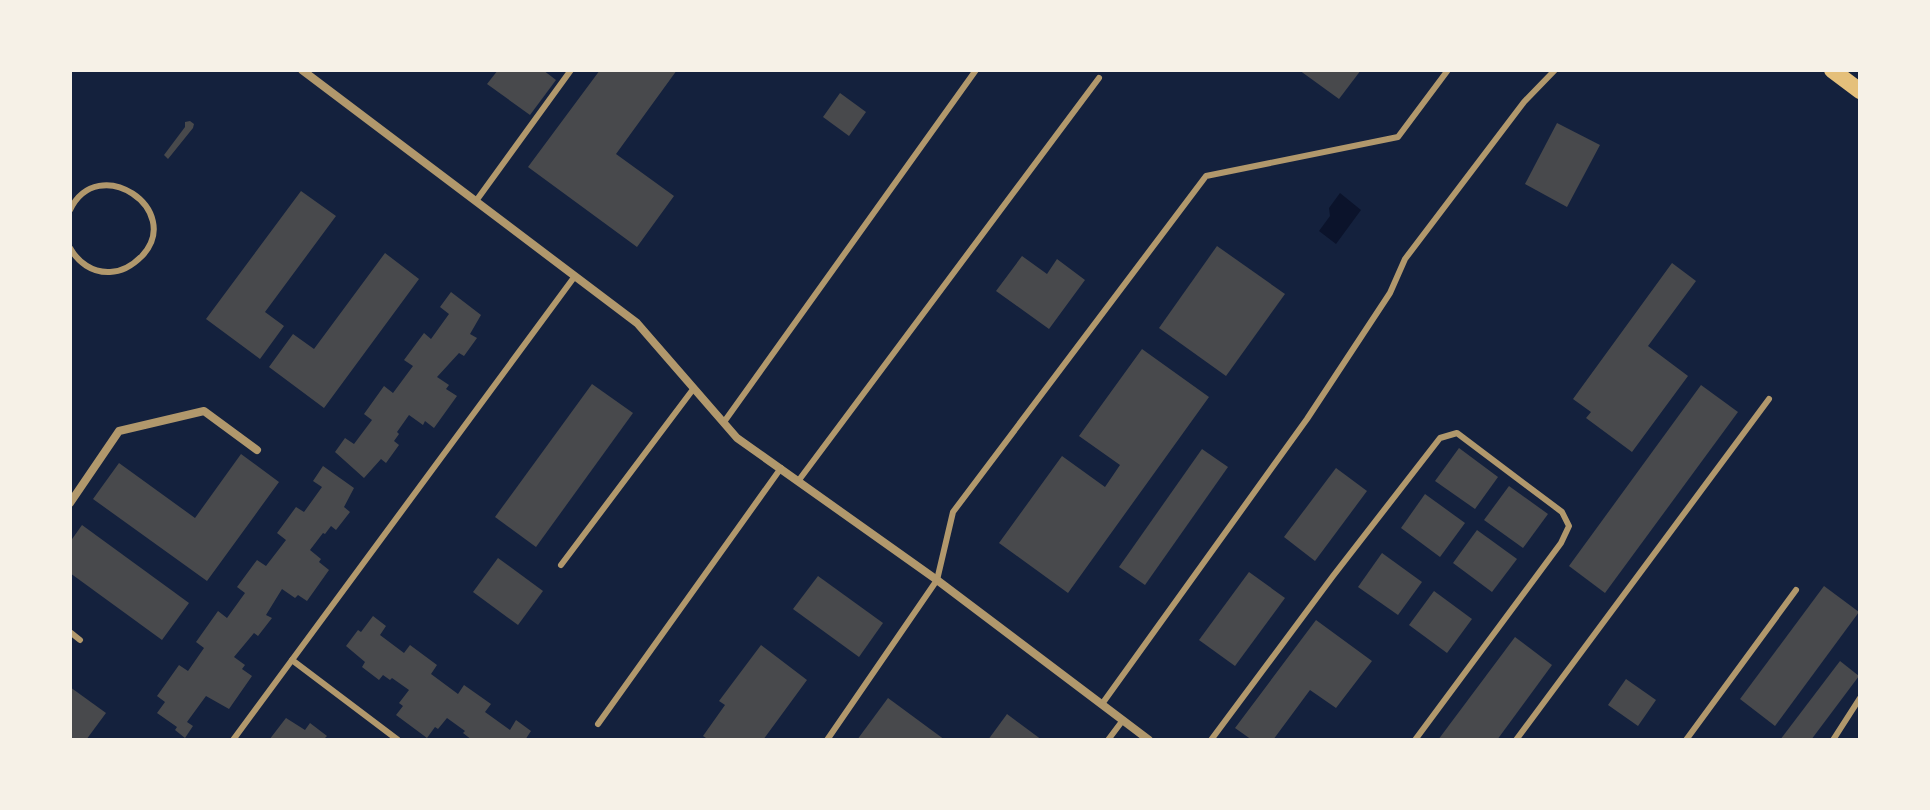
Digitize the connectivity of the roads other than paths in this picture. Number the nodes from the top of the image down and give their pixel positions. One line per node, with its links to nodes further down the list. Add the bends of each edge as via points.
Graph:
1 (302, 70): 9 (street)
2 (571, 70): 9 (lane)
3 (976, 70): 15 (lane)
4 (1448, 70): 21 (lane, via 1398,137 1206,176 953,512)
5 (1555, 70): 27 (lane, via 1524,102 1405,259 1390,293 1307,419)
6 (1832, 70): 8 (main road)
7 (1099, 78): 18 (lane)
8 (1860, 91)
9 (476, 201): 12 (street)
10 (71, 205): 11 (lane, via 97,186 127,188 148,209 153,223 146,252 123,270 96,271)
11 (70, 248)
12 (575, 276): 13 (street, via 637,323); 25 (lane)
13 (694, 388): 15 (street); 20 (lane)
14 (1769, 399): 37 (lane)
15 (724, 422): 17 (street, via 737,438)
16 (257, 450): 19 (street, via 204,411 119,431)
17 (781, 468): 18 (street); 29 (lane)
18 (799, 480): 21 (street)
19 (70, 503)
20 (561, 565)
21 (937, 580): 27 (street); 32 (lane)
22 (1796, 590): 38 (lane)
23 (70, 632): 24 (lane)
24 (80, 640)
25 (292, 660): 30 (lane); 31 (lane)
26 (1860, 698): 39 (lane)
27 (1102, 704): 28 (street)
28 (1123, 720): 33 (lane); 34 (street)
29 (598, 724)
30 (233, 740)
31 (398, 740)
32 (827, 740)
33 (1108, 740)
34 (1149, 740)
35 (1211, 740): 36 (lane, via 1440,438 1457,433 1562,512 1569,526)
36 (1415, 740)
37 (1516, 740)
38 (1686, 740)
39 (1833, 740)

